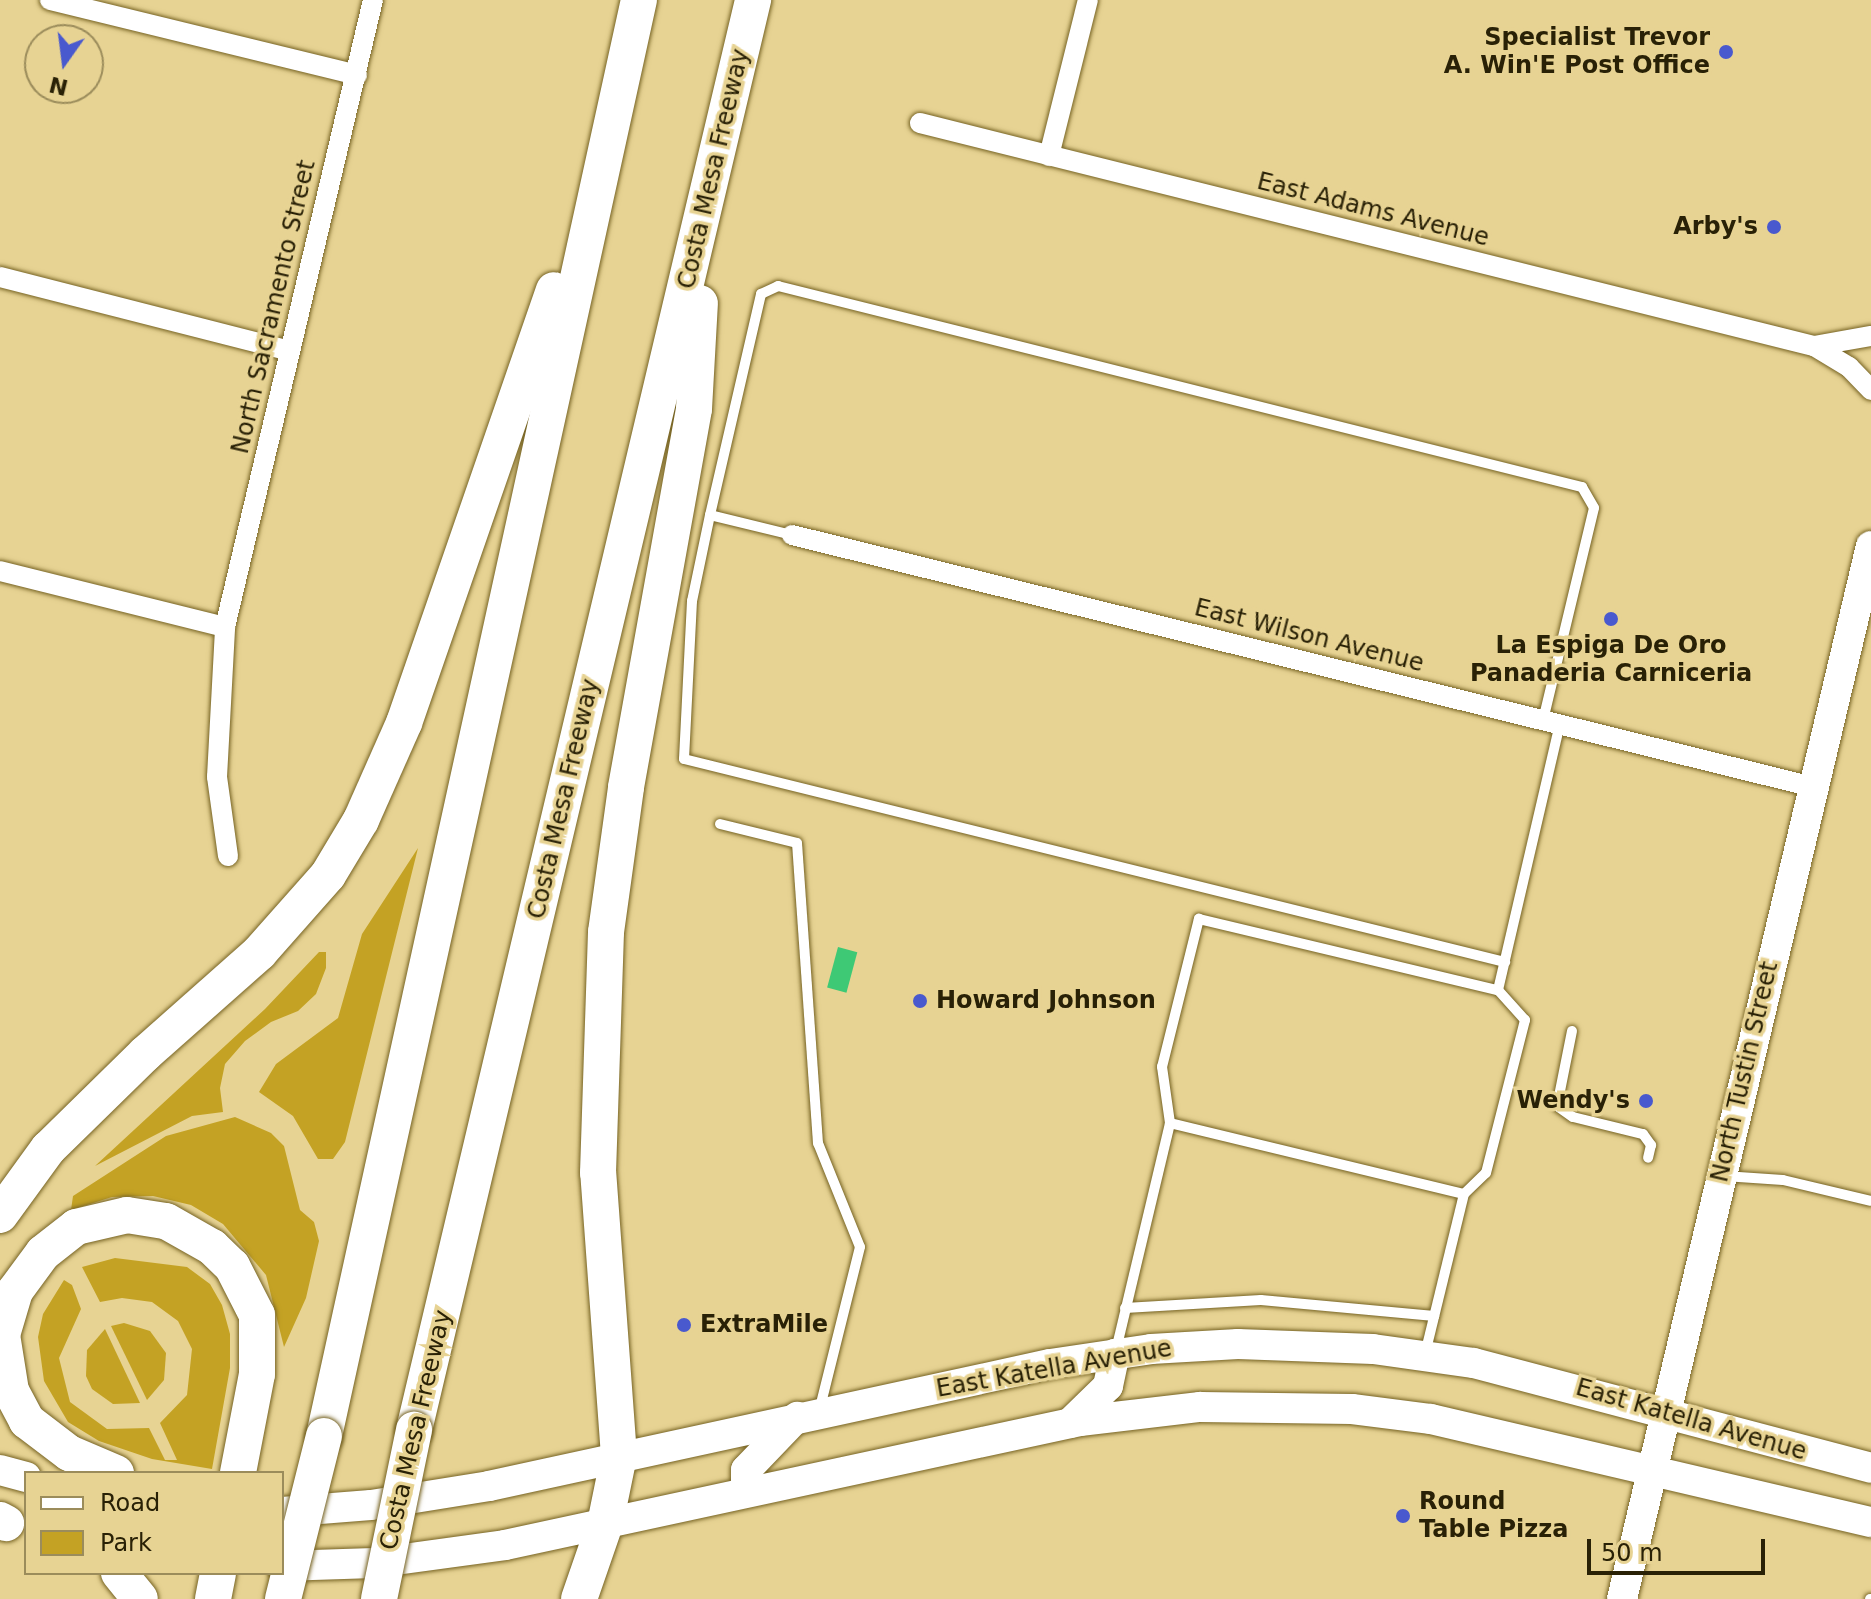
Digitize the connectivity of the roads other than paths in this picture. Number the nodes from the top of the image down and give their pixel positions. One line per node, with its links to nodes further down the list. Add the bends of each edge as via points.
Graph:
1 (50, 0): 6 (street)
2 (373, 0): 6 (street, North Sacramento Street)
3 (639, 0): 8 (highway)
4 (753, 0): 10 (highway, Costa Mesa Freeway)
5 (1088, 0): 9 (street)
6 (357, 75): 14 (street, North Sacramento Street)
7 (920, 123): 9 (street, East Adams Avenue)
8 (608, 130): 33 (highway, via 444,610 361,820 291,922 95,1100 48,1149); 57 (highway, bridge, via 324,1436)
9 (1049, 156): 13 (street, East Adams Avenue)
10 (704, 214): 41 (highway, via 694,409 626,787 606,932 598,1173); 58 (highway, Costa Mesa Freeway, bridge, via 414,1430)
11 (0, 277): 14 (street)
12 (1871, 336): 13 (street, East Adams Avenue)
13 (1814, 346): 15 (street, East Adams Avenue, via 1849,367)
14 (290, 351): 20 (street, North Sacramento Street)
15 (1871, 390)
16 (710, 515): 17 (lane); 21 (lane, via 761,294 778,286 1582,487 1594,508); 25 (lane, via 692,601 684,759)
17 (792, 535): 21 (street, East Wilson Avenue)
18 (1871, 546): 22 (main road, North Tustin Street)
19 (0, 571): 20 (street)
20 (225, 627): 24 (street, North Sacramento Street, via 217,777)
21 (1552, 722): 22 (street, East Wilson Avenue); 25 (lane)
22 (1813, 787): 30 (main road, North Tustin Street)
23 (720, 824): 39 (lane, via 797,843 818,1143 860,1247)
24 (228, 856)
25 (1505, 962): 26 (lane)
26 (1498, 990): 28 (lane, via 1199,919 1162,1067); 31 (lane, via 1525,1020 1486,1173)
27 (1572, 1031): 29 (lane, via 1557,1106 1573,1117 1643,1134 1651,1145)
28 (1170, 1123): 31 (lane); 34 (lane)
29 (1648, 1158)
30 (1721, 1176): 32 (lane, via 1783,1180); 38 (main road, North Tustin Street)
31 (1464, 1194): 35 (lane)
32 (1871, 1201)
33 (0, 1215)
34 (1125, 1308): 35 (lane, via 1261,1300); 36 (lane)
35 (1434, 1316): 37 (lane)
36 (1115, 1354): 37 (main road, East Katella Avenue, via 1306,1344); 39 (main road, East Katella Avenue); 40 (main road, via 1108,1386)
37 (1425, 1356): 38 (main road, East Katella Avenue, via 1516,1372)
38 (1665, 1412): 42 (main road, East Katella Avenue); 44 (main road, North Tustin Street)
39 (808, 1415): 41 (main road, East Katella Avenue); 48 (main road, via 746,1470)
40 (1070, 1423): 44 (main road, via 1200,1407 1352,1409 1499,1432); 48 (main road)
41 (619, 1456): 49 (main road, East Katella Avenue, via 452,1493); 51 (highway)
42 (1871, 1468)
43 (0, 1470): 47 (main road)
44 (1652, 1470): 50 (main road); 60 (main road, North Tustin Street)
45 (112, 1471): 46 (highway, via 42,1435 27,1421 4,1365 2,1335 15,1291 43,1253 76,1227 127,1215 166,1221 191,1232 232,1266 257,1315 259,1353)
46 (238, 1471)
47 (24, 1476)
48 (746, 1492): 51 (main road)
49 (284, 1512)
50 (1871, 1522)
51 (605, 1524): 52 (main road, via 434,1556); 59 (highway)
52 (284, 1566)
53 (121, 1575): 55 (highway)
54 (218, 1575): 56 (highway)
55 (140, 1599)
56 (213, 1599)
57 (283, 1599)
58 (379, 1599)
59 (579, 1599)
60 (1622, 1599)

